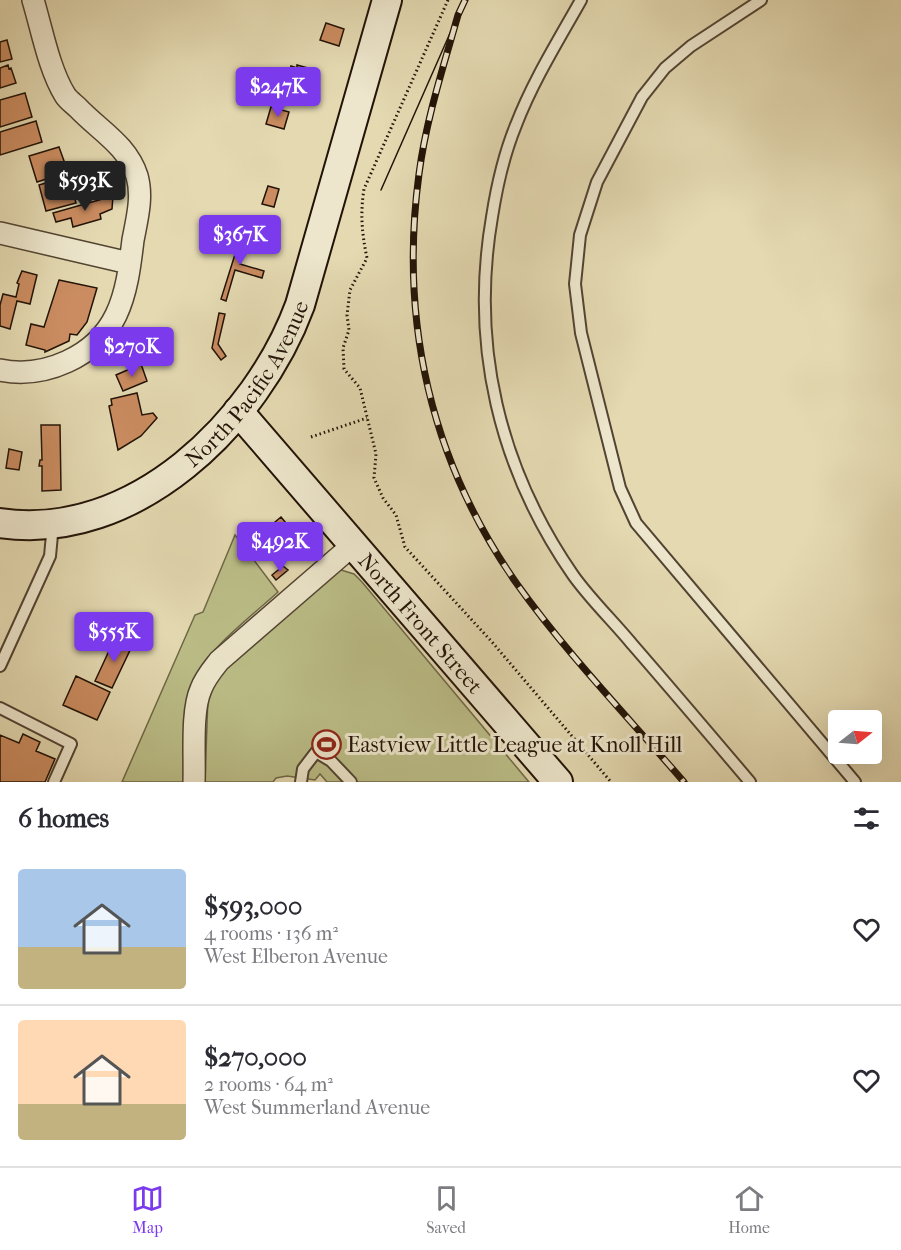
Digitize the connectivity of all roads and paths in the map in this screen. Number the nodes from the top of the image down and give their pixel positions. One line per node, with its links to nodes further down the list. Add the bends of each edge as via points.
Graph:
1 (33, 0): 7 (street, via 66,97 115,140 127,154 137,177 140,197)
2 (387, 0): 9 (main road, North Pacific Avenue, via 297,312 273,362)
3 (448, 0): 10 (path, via 362,198 361,226 368,258 350,290 349,330 343,348 344,369 360,388)
4 (581, 0): 23 (lane, via 515,125 498,182 487,242 484,303 489,370 514,465 537,518 574,576)
5 (761, 0): 24 (lane, via 691,46 665,68 642,97 597,182 580,235 575,284 581,333 617,477 636,523)
6 (0, 233): 7 (street)
7 (129, 263): 8 (street, via 115,318 93,345 69,362 41,371)
8 (0, 370)
9 (238, 411): 13 (main road, North Pacific Avenue, via 198,452 153,488 100,513); 14 (main road, North Front Street)
10 (368, 418): 11 (path); 22 (path, via 376,454 374,478 396,515 405,547)
11 (311, 437)
12 (0, 523): 13 (main road, North Pacific Avenue)
13 (53, 524): 15 (lane, via 50,556)
14 (353, 545): 18 (street, via 209,673 196,709); 21 (main road, North Front Street)
15 (0, 666)
16 (0, 708): 17 (lane, via 71,744)
17 (54, 782)
18 (194, 782)
19 (301, 782): 20 (lane, via 303,769 316,753 331,761)
20 (351, 782)
21 (558, 782)
22 (611, 782)
23 (750, 782)
24 (855, 782)

